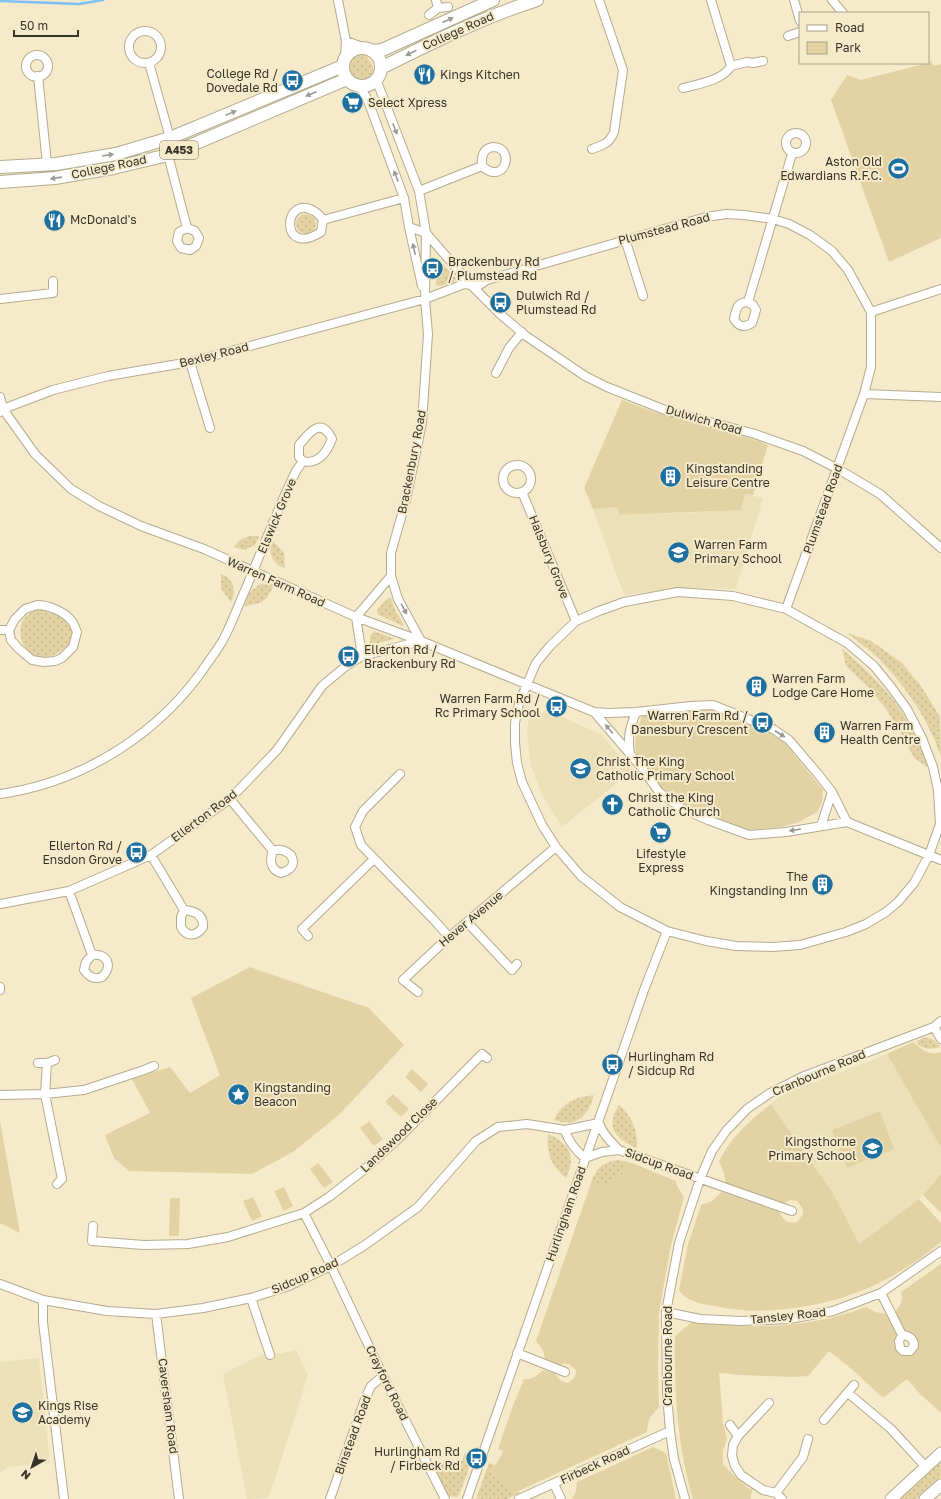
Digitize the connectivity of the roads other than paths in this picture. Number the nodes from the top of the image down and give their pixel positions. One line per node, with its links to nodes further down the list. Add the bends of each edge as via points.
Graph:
1 (338, 0): 15 (street)
2 (493, 0): 16 (main road, College Road, one-way to 2, via 382,50)
3 (537, 0): 20 (main road, College Road, one-way to 20, via 476,22 385,66)
4 (599, 0): 28 (street, via 623,70 611,139)
5 (711, 0): 21 (street)
6 (794, 0): 12 (street)
7 (832, 0): 10 (street)
8 (437, 4): 9 (street); 11 (street)
9 (448, 7)
10 (842, 12)
11 (429, 15)
12 (799, 18)
13 (799, 32): 14 (street)
14 (788, 36)
15 (346, 41): 16 (street); 18 (street)
16 (369, 50): 18 (main road, via 354,49); 20 (main road, via 376,55)
17 (763, 61): 21 (street)
18 (344, 62): 23 (main road, via 344,73); 27 (main road, College Road / A453, one-way to 18)
19 (148, 63): 19 (street, via 138,62 130,54 131,37 140,31 151,31 161,43 160,53); 27 (street)
20 (381, 65): 24 (main road)
21 (731, 66): 26 (street, via 722,76)
22 (38, 76): 31 (street)
23 (347, 78): 25 (main road); 30 (main road, College Road / A453, one-way to 30)
24 (376, 80): 25 (main road); 35 (street, Brackenbury Road, one-way to 35)
25 (359, 86): 36 (street, Brackenbury Road, one-way to 25, via 367,98)
26 (683, 88)
27 (170, 138): 31 (main road, College Road / A453, one-way to 27, via 116,154)
28 (592, 149)
29 (792, 154): 37 (street)
30 (168, 155): 34 (main road, College Road / A453, one-way to 34, via 55,178); 40 (street)
31 (47, 164): 33 (main road, College Road / A453)
32 (482, 166): 35 (street)
33 (0, 167)
34 (0, 182)
35 (419, 191): 41 (street, Brackenbury Road)
36 (404, 198): 38 (street); 39 (street, Brackenbury Road)
37 (773, 219): 42 (street, Plumstead Road, via 719,215); 49 (street); 50 (street, Plumstead Road, via 810,235 832,250 848,270)
38 (323, 220): 38 (street, via 321,232 312,238 302,239 293,234 289,227 295,211 304,208 315,211)
39 (408, 227): 41 (street); 48 (street, Brackenbury Road, one-way to 39)
40 (187, 228)
41 (426, 233): 44 (street); 48 (street, Brackenbury Road)
42 (625, 239): 44 (street, Plumstead Road); 46 (street)
43 (53, 281): 47 (street, via 53,294)
44 (472, 286): 48 (street, Plumstead Road, via 464,284); 51 (street, Dulwich Road)
45 (941, 289): 50 (street)
46 (643, 296)
47 (0, 298)
48 (425, 299): 52 (street, Bexley Road); 64 (street, Brackenbury Road, via 428,334 422,423 406,500 391,553)
49 (748, 302)
50 (871, 312): 54 (street, Plumstead Road, via 871,368)
51 (522, 332): 53 (street, via 509,348); 60 (street, Dulwich Road, via 559,359 608,387 665,410 755,434 803,451)
52 (190, 362): 57 (street, Bexley Road, via 108,376 53,390); 58 (street)
53 (496, 374)
54 (864, 394): 56 (street); 60 (street, Plumstead Road)
55 (0, 397): 57 (street, Warren Farm Road)
56 (941, 397)
57 (2, 411): 63 (street, Warren Farm Road, via 34,454 71,489 141,526 204,549)
58 (210, 428)
59 (303, 462): 59 (street, via 317,461 330,445 332,439 324,429 313,428 299,445 299,457); 63 (street, Elswick Grove, via 288,486)
60 (838, 469): 62 (street, Dulwich Road, via 880,494); 65 (street, Plumstead Road)
61 (522, 492): 67 (street, Halsbury Grove)
62 (941, 548)
63 (253, 572): 66 (street, Warren Farm Road); 78 (street, Elswick Grove, via 224,639 174,705 143,733 119,750 74,773)
64 (391, 576): 66 (street); 70 (street, Brackenbury Road, one-way to 70, via 398,599)
65 (786, 609): 67 (street, via 733,596 678,592 624,602); 85 (street, via 847,643 874,666 906,709 922,738 938,790 940,824)
66 (356, 617): 70 (street, Warren Farm Road); 71 (street)
67 (576, 622): 72 (street, via 561,634 536,663)
68 (0, 630): 69 (street)
69 (9, 630): 69 (street, via 25,609 46,605 71,620 77,632 73,647 62,658 44,662 32,660 25,655 11,640)
70 (421, 641): 71 (street, Ellerton Road); 72 (street, Warren Farm Road)
71 (362, 656): 79 (street, Ellerton Road, via 322,686 277,750)
72 (526, 685): 73 (street, Warren Farm Road); 82 (street, via 515,723 517,764 522,782 542,825)
73 (594, 712): 74 (street, Warren Farm Road); 75 (street, Warren Farm Road, one-way to 73)
74 (636, 712): 75 (street, via 629,731); 77 (street, Warren Farm Road, one-way to 77, via 713,705 773,729 789,740)
75 (630, 755): 81 (street, Warren Farm Road, one-way to 75, via 749,835 728,828 682,808 659,792)
76 (400, 774): 86 (street, via 363,811 355,827 361,845)
77 (832, 792): 80 (street, Warren Farm Road); 81 (street)
78 (0, 794)
79 (230, 799): 83 (street); 84 (street, Ellerton Road)
80 (848, 822): 81 (street, Warren Farm Road); 85 (street)
81 (821, 826)
82 (556, 847): 91 (street, Hever Avenue); 92 (street, via 581,876 620,906)
83 (273, 851)
84 (151, 855): 88 (street, Ellerton Road); 90 (street)
85 (928, 855): 87 (street); 92 (street, via 914,884 898,902 866,924 846,932 800,945 772,948 736,946)
86 (374, 859): 93 (street, via 302,929); 94 (street)
87 (941, 860)
88 (70, 891): 89 (street, Ellerton Road); 95 (street)
89 (0, 904)
90 (184, 910)
91 (467, 922): 94 (street, Hever Avenue); 96 (street, via 512,970)
92 (666, 931): 108 (street, Hurlingham Road)
93 (308, 936)
94 (448, 937): 99 (street, Hever Avenue, via 403,980)
95 (92, 955)
96 (517, 964)
97 (0, 987): 98 (street)
98 (0, 990)
99 (418, 992)
100 (941, 1021): 101 (street, Cranbourne Road)
101 (934, 1027): 102 (street); 112 (street, Cranbourne Road, via 802,1077 758,1101 726,1131 712,1151)
102 (941, 1040)
103 (486, 1058): 115 (street, Landswood Close, via 482,1054 366,1168)
104 (38, 1064): 106 (street, via 51,1061)
105 (154, 1066): 106 (street, via 84,1090)
106 (45, 1094): 107 (street); 113 (street, via 62,1179)
107 (0, 1095)
108 (599, 1122): 109 (street, Sidcup Road); 110 (street, Sidcup Road, via 612,1144); 111 (street, Hurlingham Road)
109 (565, 1130): 111 (street, via 576,1149); 118 (street, Sidcup Road, via 527,1124 498,1127 476,1141 418,1207)
110 (619, 1150): 111 (street, Sidcup Road); 112 (street, Sidcup Road)
111 (585, 1158): 126 (street, Hurlingham Road)
112 (700, 1179): 114 (street, Sidcup Road); 123 (street, Cranbourne Road, via 679,1243)
113 (57, 1184)
114 (792, 1211)
115 (304, 1213): 116 (street, Landswood Close, via 228,1237 188,1244 144,1246 92,1241); 118 (street)
116 (93, 1226)
117 (941, 1251): 120 (street, Tansley Road)
118 (331, 1266): 121 (street, Sidcup Road, via 289,1286); 129 (street, Crayford Road)
119 (0, 1284): 122 (street, Sidcup Road)
120 (881, 1293): 123 (street, Tansley Road, via 833,1312 789,1319 700,1319); 125 (street)
121 (251, 1298): 124 (street, Sidcup Road); 127 (street)
122 (43, 1300): 124 (street, Sidcup Road, via 107,1311); 143 (street)
123 (666, 1312): 135 (street, Cranbourne Road)
124 (156, 1314): 144 (street, Caversham Road)
125 (902, 1335)
126 (517, 1353): 128 (street); 147 (street, Hurlingham Road)
127 (270, 1355)
128 (565, 1372)
129 (382, 1376): 145 (street, Binstead Road, via 371,1386 365,1399); 146 (street, Crayford Road)
130 (854, 1385): 131 (street)
131 (848, 1393): 133 (street); 139 (street, via 892,1429)
132 (769, 1403): 136 (street)
133 (824, 1420)
134 (730, 1425): 136 (street)
135 (670, 1430): 140 (street, Firbeck Road); 150 (street, Cranbourne Road, via 674,1458)
136 (738, 1436): 142 (street, via 732,1445 734,1466 763,1490)
137 (808, 1439): 142 (street, via 803,1457)
138 (941, 1453): 139 (main road)
139 (925, 1466): 152 (main road)
140 (554, 1484): 148 (street, Firbeck Road); 149 (street)
141 (941, 1485): 153 (main road)
142 (776, 1493): 151 (street)
143 (64, 1499)
144 (180, 1499)
145 (330, 1499)
146 (444, 1499)
147 (467, 1499)
148 (519, 1499)
149 (561, 1499)
150 (685, 1499)
151 (782, 1499)
152 (890, 1499)
153 (925, 1499)

